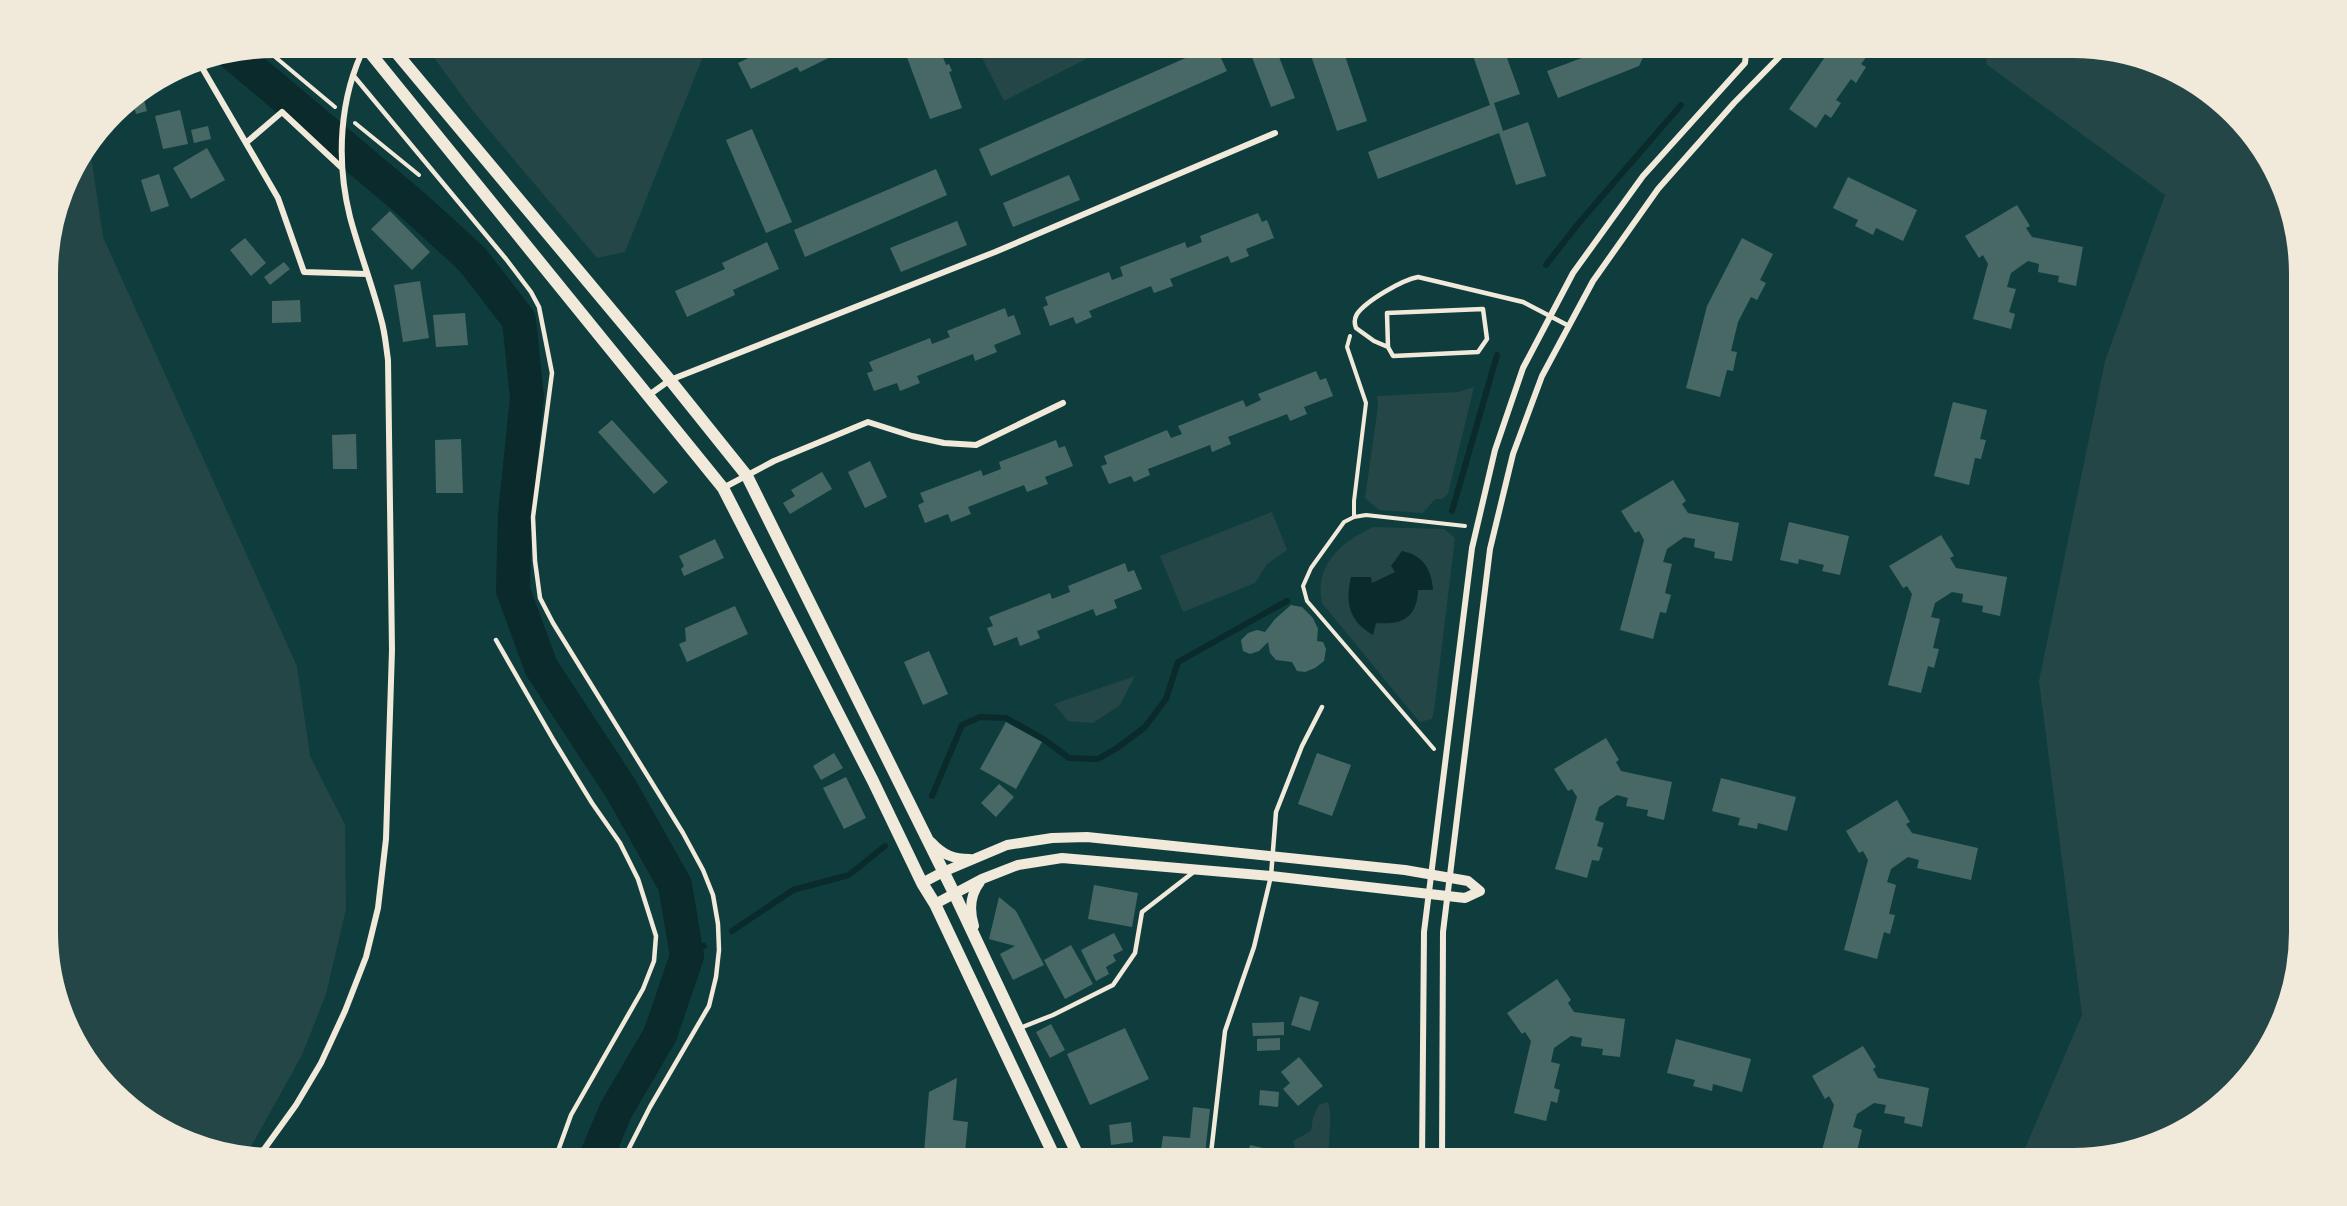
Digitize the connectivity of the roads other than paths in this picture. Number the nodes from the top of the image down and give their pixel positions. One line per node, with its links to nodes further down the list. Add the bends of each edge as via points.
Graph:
1 (361, 54): 7 (street)
2 (373, 54): 16 (main road)
3 (397, 54): 15 (main road)
4 (1746, 54): 12 (street, via 1745,63 1643,176 1573,273)
5 (1782, 54): 13 (street, via 1658,189 1593,281)
6 (202, 67): 9 (street)
7 (352, 75): 10 (street, via 342,128); 40 (lane, via 506,259 539,307 552,373 533,517 540,598 683,833 713,895 719,950 709,1006)
8 (1275, 133): 15 (street, via 995,252)
9 (248, 142): 10 (street, via 282,112); 11 (street, via 278,198 304,272)
10 (342, 168): 11 (street, via 350,215)
11 (367, 274): 38 (street, via 382,320 390,408 392,650 386,839 378,908 366,957 321,1063)
12 (1550, 316): 13 (lane); 14 (lane, via 1523,302 1408,279 1369,304 1354,321 1356,328); 27 (street, via 1522,368 1495,450 1472,548)
13 (1569, 326): 29 (street, via 1542,376 1513,454 1490,549)
14 (1389, 346): 14 (lane, via 1393,356 1478,352 1487,339 1483,309 1387,313)
15 (670, 380): 16 (street); 18 (main road)
16 (649, 395): 19 (main road)
17 (1063, 403): 18 (street, via 976,445 944,443 868,422 774,460)
18 (747, 476): 19 (street); 22 (main road)
19 (723, 488): 31 (main road)
20 (496, 640): 39 (lane, via 554,741 620,843 638,879 656,936 654,961 643,989 571,1114)
21 (1322, 707): 23 (lane, via 1276,812)
22 (924, 834): 24 (street, via 944,855); 26 (main road)
23 (1273, 855): 24 (street, via 1087,837 1007,846); 27 (street); 28 (lane)
24 (976, 859): 26 (street)
25 (1197, 870): 28 (street); 30 (street, via 1062,858 1018,865); 37 (lane, via 1142,912 1135,953 1113,985)
26 (943, 872): 31 (street); 32 (main road)
27 (1431, 875): 29 (street); 33 (street)
28 (1271, 876): 33 (street); 43 (lane, via 1254,947 1225,1030)
29 (1450, 878): 34 (street); 34 (street, via 1468,881 1480,891 1466,898)
30 (982, 879): 32 (street); 36 (street, via 972,896 970,914)
31 (922, 883): 35 (main road)
32 (954, 893): 35 (street); 36 (main road)
33 (1429, 894): 34 (street); 44 (street, via 1424,932)
34 (1448, 896): 45 (street, via 1443,932)
35 (935, 904): 41 (main road)
36 (983, 956): 37 (main road)
37 (1017, 1029): 42 (main road)
38 (261, 1152)
39 (558, 1152)
40 (627, 1152)
41 (1052, 1152)
42 (1076, 1152)
43 (1211, 1152)
44 (1422, 1152)
45 (1442, 1152)

